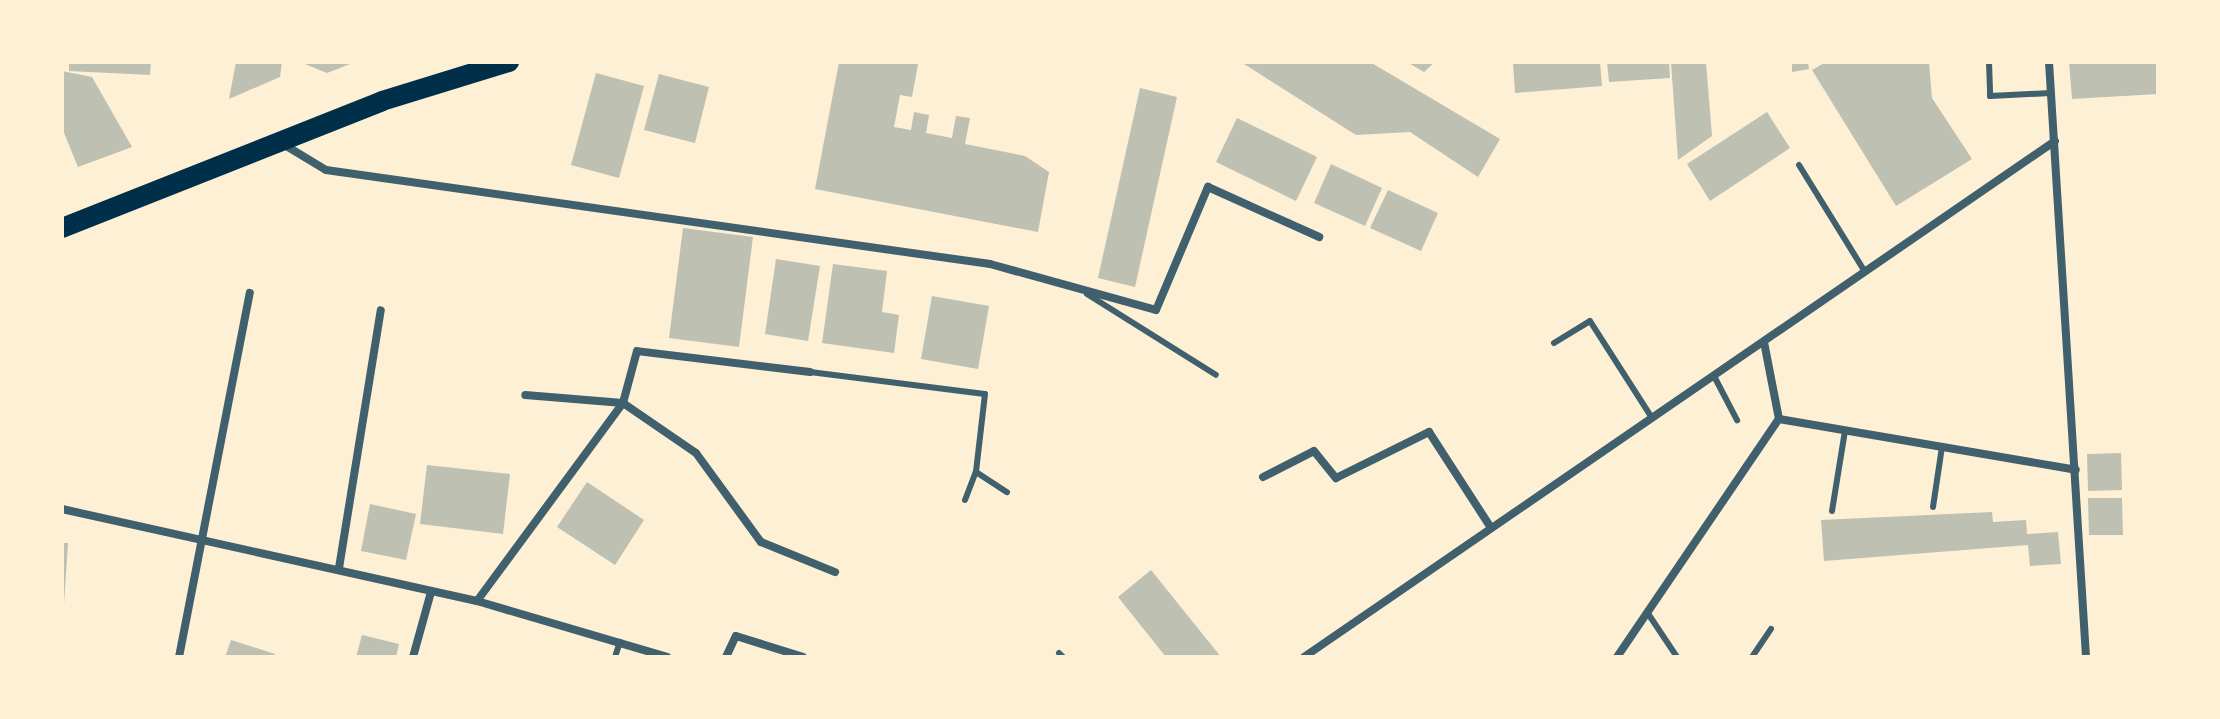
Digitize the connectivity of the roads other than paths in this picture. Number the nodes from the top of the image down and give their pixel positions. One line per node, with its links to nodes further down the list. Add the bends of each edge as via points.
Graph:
1 (509, 62): 5 (main road)
2 (1989, 62): 4 (lane, via 1990,96)
3 (2049, 62): 4 (street)
4 (2051, 93): 6 (street)
5 (279, 141): 8 (main road); 11 (street, via 326,170 975,261)
6 (2055, 141): 10 (street); 26 (street)
7 (1799, 165): 10 (lane)
8 (62, 228)
9 (1319, 237): 11 (street, via 1208,187 1156,310)
10 (1865, 272): 14 (street)
11 (1077, 287): 17 (lane)
12 (250, 293): 35 (street)
13 (381, 310): 36 (street)
14 (1764, 342): 18 (street); 22 (street)
15 (1554, 343): 21 (lane, via 1590,321)
16 (810, 372): 20 (street, via 637,351); 27 (lane, via 985,394)
17 (1216, 375)
18 (1714, 376): 21 (street); 23 (lane)
19 (525, 395): 20 (street)
20 (623, 403): 37 (street, via 696,453 761,542); 39 (street)
21 (1652, 418): 34 (street)
22 (1779, 419): 24 (street); 40 (street)
23 (1737, 420)
24 (1845, 431): 25 (street); 33 (lane)
25 (1942, 447): 26 (street); 31 (lane)
26 (2076, 470): 53 (street)
27 (976, 472): 29 (lane); 30 (lane)
28 (1263, 477): 34 (street, via 1314,451 1336,478 1429,432)
29 (1007, 492)
30 (965, 500)
31 (1933, 507)
32 (62, 509): 35 (street)
33 (1832, 511)
34 (1491, 528): 49 (street)
35 (203, 540): 36 (street); 43 (street)
36 (339, 568): 38 (street)
37 (835, 572)
38 (431, 592): 39 (street); 44 (street)
39 (477, 601): 42 (street)
40 (1647, 612): 50 (street); 51 (lane)
41 (1771, 629): 52 (lane)
42 (620, 642): 45 (lane); 46 (street)
43 (179, 657)
44 (413, 657)
45 (615, 657)
46 (667, 657)
47 (726, 657): 48 (street, via 736,636)
48 (803, 657)
49 (1304, 657)
50 (1617, 657)
51 (1677, 657)
52 (1752, 657)
53 (2086, 657)

